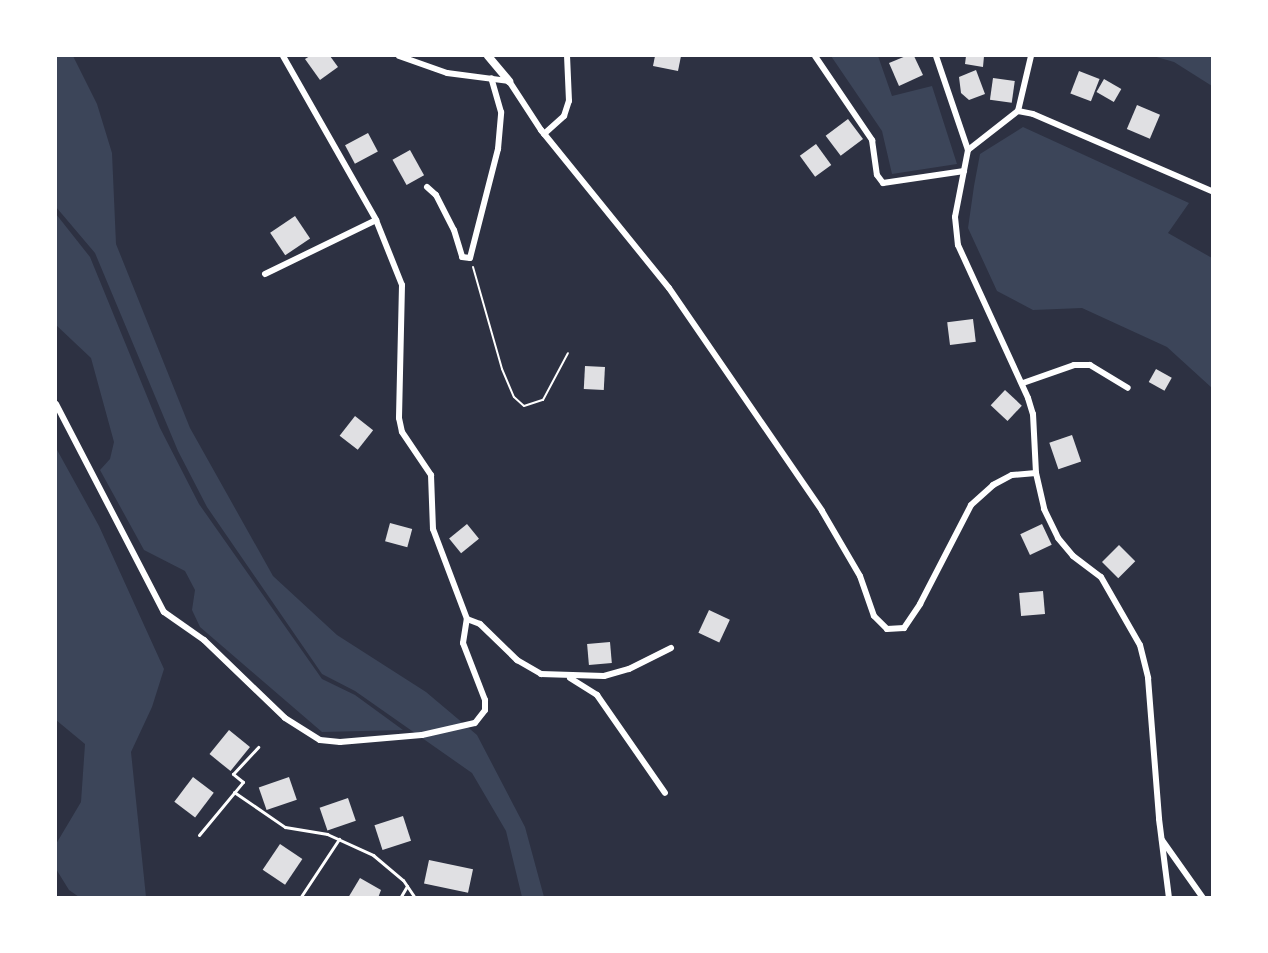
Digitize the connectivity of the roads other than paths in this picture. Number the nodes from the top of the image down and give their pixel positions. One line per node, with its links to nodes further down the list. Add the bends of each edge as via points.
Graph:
1 (282, 56): 16 (street)
2 (399, 56): 8 (street, via 447,73)
3 (488, 56): 9 (street)
4 (567, 56): 11 (street, via 568,101 564,116)
5 (815, 56): 13 (street, via 872,140 877,175 883,183)
6 (936, 56): 12 (street)
7 (1031, 56): 10 (street)
8 (491, 78): 9 (street); 14 (street, via 501,112 498,149 470,258 462,257 454,230)
9 (509, 81): 11 (street)
10 (1018, 111): 12 (street); 15 (street)
11 (544, 134): 21 (street, via 669,288 822,511 860,576 874,616 887,629 904,628 915,612 971,505 993,484 1012,475)
12 (968, 150): 13 (street)
13 (964, 171): 18 (street, via 956,217 958,245 975,290)
14 (427, 187)
15 (1212, 190)
16 (376, 220): 17 (street); 22 (street, via 404,294 399,418 402,432 431,475 434,529)
17 (265, 274)
18 (1023, 383): 19 (street, via 1074,365 1090,365); 21 (street, via 1033,414)
19 (1128, 388)
20 (56, 404): 22 (street, via 164,612 204,640 285,718 320,740 422,735 475,723 485,710 463,643)
21 (1035, 473): 30 (street, via 1044,509 1058,538 1073,556 1101,577 1140,645 1148,678)
22 (467, 619): 24 (street, via 480,624 528,668 541,674)
23 (671, 648): 24 (street, via 629,669 604,676)
24 (567, 676): 27 (street, via 597,695)
25 (258, 747): 26 (lane, via 233,774 243,782)
26 (234, 792): 28 (lane); 29 (lane, via 285,827)
27 (665, 793)
28 (199, 835)
29 (339, 838): 31 (lane, via 374,855); 32 (lane)
30 (1162, 840): 35 (street); 36 (street)
31 (407, 886): 33 (lane); 34 (lane)
32 (300, 897)
33 (400, 897)
34 (416, 897)
35 (1169, 897)
36 (1203, 897)

